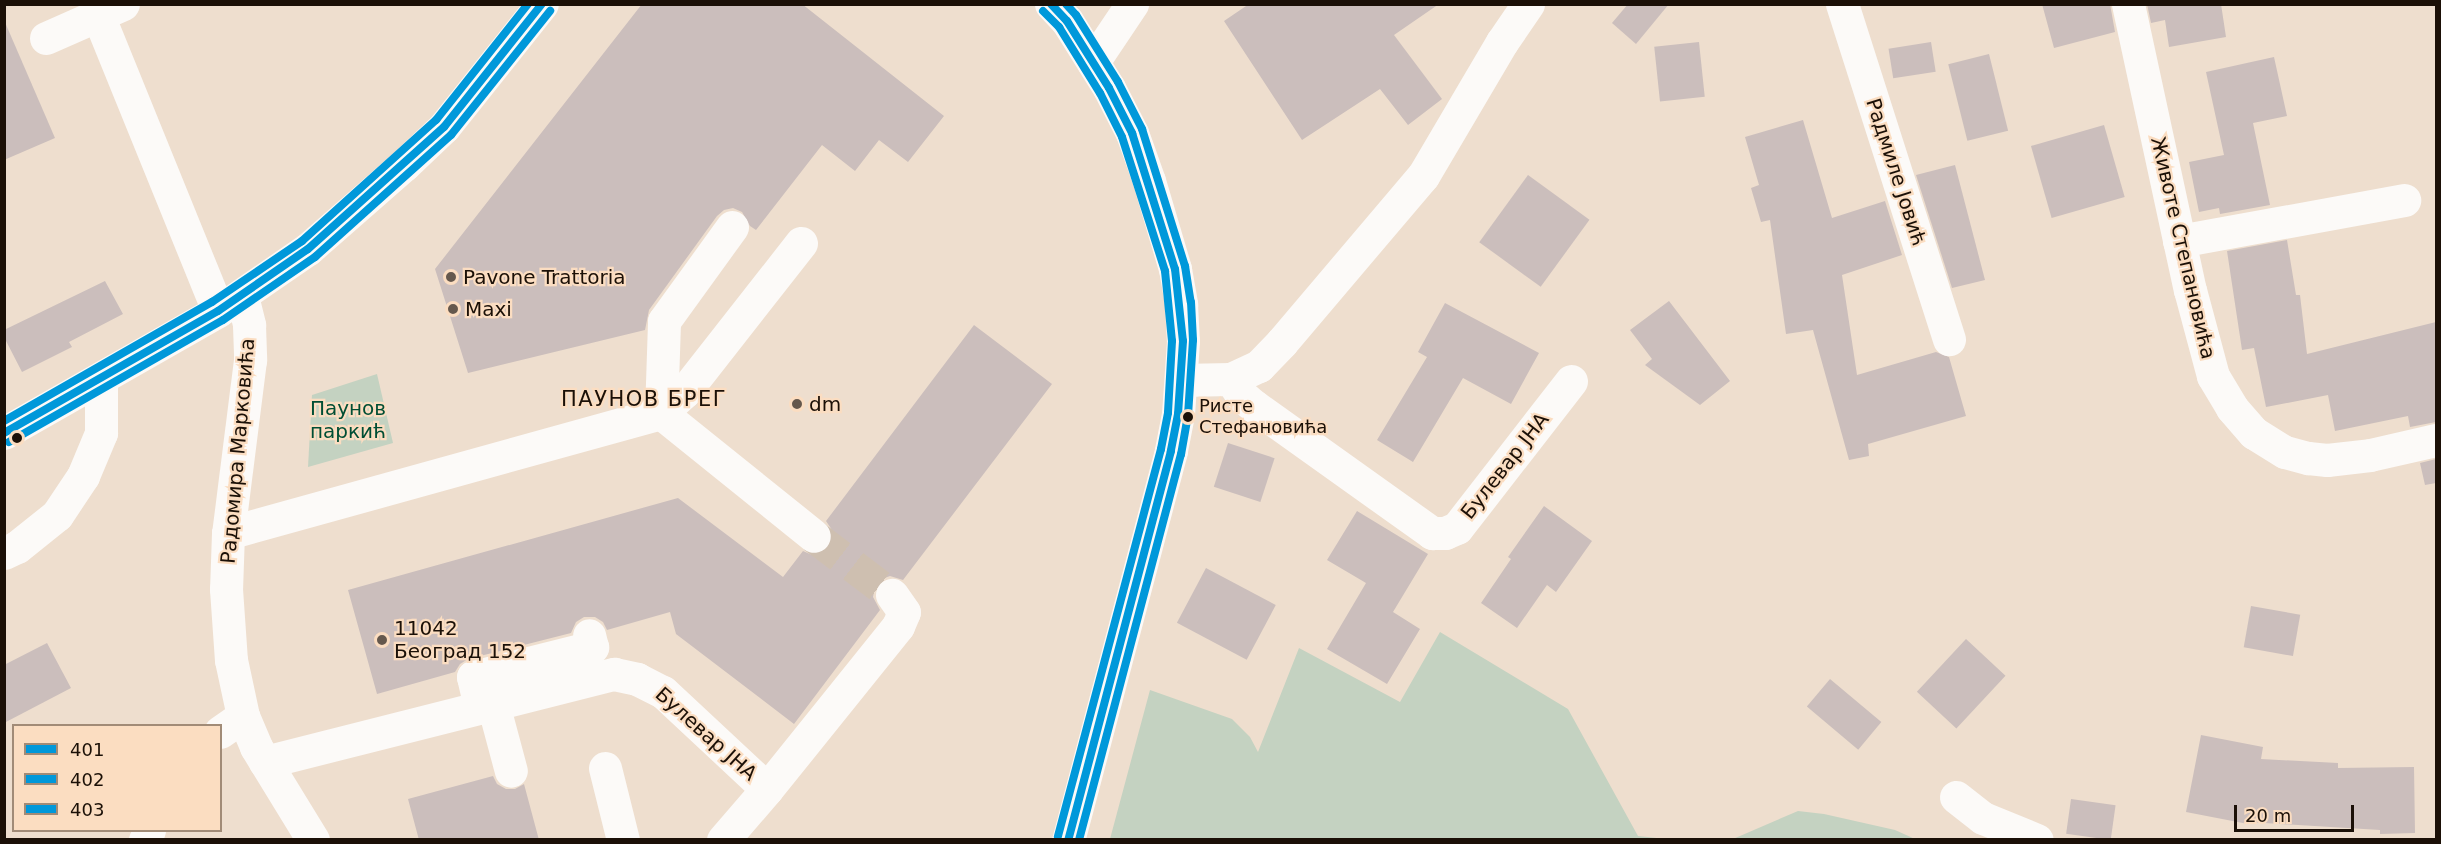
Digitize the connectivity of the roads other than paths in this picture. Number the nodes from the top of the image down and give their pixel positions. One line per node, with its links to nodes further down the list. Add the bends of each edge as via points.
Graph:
1 (542, 4): 14 (street, via 436,135 308,249)
2 (1051, 4): 9 (street)
3 (1132, 4): 9 (street)
4 (1528, 4): 16 (street, via 1423,176 1282,342 1258,366)
5 (1842, 4): 15 (street, Радмиле Јовић)
6 (2128, 4): 12 (street, Животе Степановића)
7 (110, 10): 8 (street); 14 (street, Радомира Марковића)
8 (46, 38)
9 (1093, 62): 18 (street, via 1132,134 1175,269 1182,314)
10 (2404, 200): 12 (street)
11 (732, 227): 20 (street, via 664,321)
12 (2179, 241): 22 (street, Животе Степановића, via 2213,376 2232,408 2254,433 2285,452 2327,460)
13 (801, 243): 20 (street, via 679,398)
14 (230, 304): 17 (street); 23 (street, Радомира Марковића, via 249,325 250,360)
15 (1949, 339)
16 (1231, 379): 18 (street); 19 (street, Булевар ЈНА, via 1254,406 1432,533 1457,528)
17 (101, 380): 21 (street); 25 (street, via 101,433 83,476 57,515)
18 (1181, 380): 38 (street, via 1171,451)
19 (1571, 381)
20 (661, 413): 23 (street); 24 (street)
21 (4, 434)
22 (2436, 440)
23 (228, 533): 29 (street, Радомира Марковића, via 226,590)
24 (814, 536)
25 (4, 553)
26 (892, 595): 33 (street, Булевар ЈНА, via 904,612 898,626)
27 (589, 635): 28 (street, via 592,647 473,677)
28 (487, 705): 30 (street, Булевар ЈНА); 32 (street); 33 (street, Булевар ЈНА, via 614,674 628,675 663,692)
29 (232, 724): 30 (street, Радомира Марковића)
30 (265, 762): 35 (street, Радомира Марковића)
31 (604, 768): 36 (street)
32 (512, 771)
33 (767, 789): 37 (street)
34 (1956, 796): 39 (street, via 1983,818)
35 (313, 840)
36 (623, 840)
37 (723, 840)
38 (1068, 840)
39 (2037, 840)

